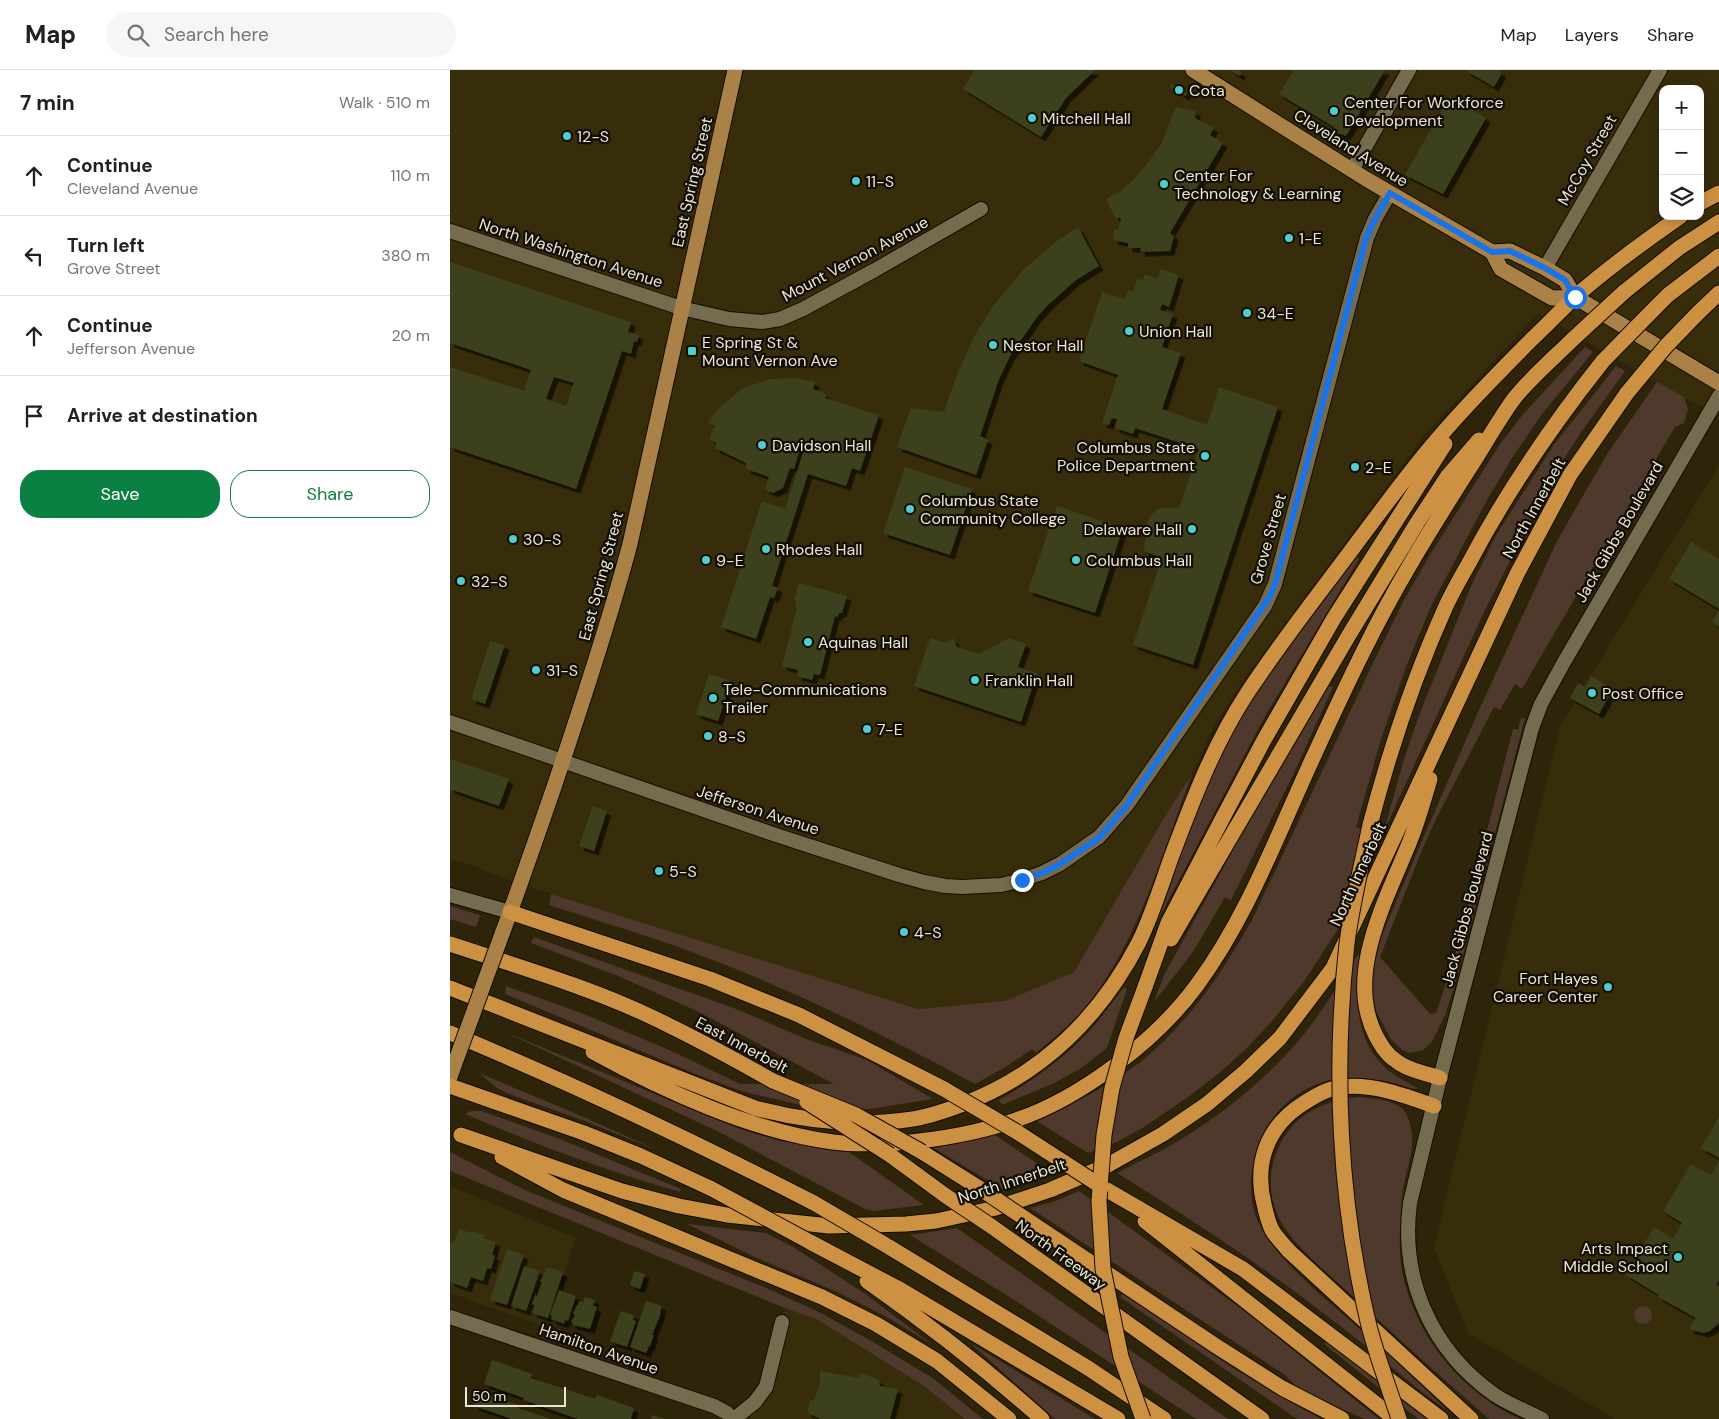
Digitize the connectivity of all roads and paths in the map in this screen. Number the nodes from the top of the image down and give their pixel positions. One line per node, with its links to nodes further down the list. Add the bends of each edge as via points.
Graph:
1 (735, 70): 18 (main road, East Spring Street)
2 (1193, 70): 5 (main road, Cleveland Avenue)
3 (1410, 70): 5 (street)
4 (1660, 70): 15 (street, McCoy Street)
5 (1352, 170): 6 (main road, Cleveland Avenue)
6 (1390, 193): 13 (main road, Cleveland Avenue); 26 (street, Grove Street, via 1366,238 1270,596 1127,805 1099,838)
7 (1719, 193): 8 (highway)
8 (1704, 201)
9 (981, 209): 18 (street, Mount Vernon Avenue, via 875,270 780,318 745,322)
10 (1675, 220): 17 (highway)
11 (1719, 222): 22 (highway, bridge, via 1679,248 1597,314)
12 (450, 231): 18 (street, North Washington Avenue)
13 (1492, 252): 15 (main road, Cleveland Avenue, via 1510,251); 17 (main road, Cleveland Avenue, via 1501,268 1552,298)
14 (1719, 256): 53 (highway, bridge, via 1668,296 1633,329 1571,400 1529,460 1447,604 1401,717 1385,767 1359,875 1348,942 1340,1113 1349,1214 1360,1281 1369,1327)
15 (1545, 268): 17 (main road, Cleveland Avenue, via 1565,280)
16 (1719, 293): 23 (highway, North Innerbelt, bridge, via 1666,346 1588,447 1517,574)
17 (1575, 297): 19 (highway); 20 (main road, Cleveland Avenue)
18 (681, 308): 25 (main road, East Spring Street, via 625,560)
19 (1489, 382): 30 (highway, via 1440,450 1367,565 1264,740 1168,923); 32 (highway, via 1439,436 1393,495 1247,694 1210,759 1151,913 1125,966 1080,1028 1023,1074 1001,1088 946,1111 907,1120 838,1123 789,1117 755,1108)
20 (1719, 382)
21 (1719, 396): 35 (street, Jack Gibbs Boulevard, via 1541,704)
22 (1514, 398): 30 (highway, via 1447,477 1416,523 1191,902); 32 (highway, via 1442,511 1364,650 1250,898 1226,942 1175,1013 1145,1042 1099,1077 1019,1119 967,1134 927,1141 833,1142 791,1134 704,1105 616,1065)
23 (1448, 720): 35 (highway, via 1416,826 1368,953 1364,976 1365,1005 1382,1047 1404,1066); 45 (highway, North Innerbelt, via 1334,968 1280,1038 1207,1104 1163,1134 1108,1165 1050,1190 996,1208 936,1221 829,1226 727,1215 679,1206 622,1192 461,1136 563,1190 822,1297 876,1324 937,1361)
24 (450, 722): 25 (street, Jefferson Avenue)
25 (562, 762): 26 (street, Jefferson Avenue, via 924,882 962,888 1001,885); 28 (main road, East Spring Street)
26 (1060, 864)
27 (450, 895): 28 (street)
28 (510, 912): 34 (main road, East Spring Street, bridge); 39 (highway, bridge, via 710,979 799,1015 944,1089)
29 (450, 944): 36 (highway, East Innerbelt, via 567,982 618,1003 658,1020)
30 (1145, 986): 48 (highway, bridge, via 1112,1088 1104,1135 1099,1201 1103,1269 1121,1357)
31 (450, 988): 32 (highway)
32 (532, 1019)
33 (450, 1033): 49 (highway, bridge, via 660,1125 814,1203 1088,1368)
34 (453, 1070)
35 (1440, 1078): 38 (street, Jack Gibbs Boulevard)
36 (774, 1081): 40 (highway, East Innerbelt, bridge, via 890,1155); 51 (highway, bridge, via 856,1115 922,1152 1282,1388)
37 (450, 1086): 41 (highway, bridge, via 641,1156 712,1189)
38 (1434, 1106): 55 (highway, via 1376,1088 1341,1087 1317,1094 1279,1123 1260,1166 1260,1190 1272,1230 1288,1251); 56 (street, Jack Gibbs Boulevard, via 1408,1222 1409,1252 1419,1298 1437,1336 1469,1374 1497,1396)
39 (1102, 1188): 52 (highway); 54 (highway, via 1243,1270)
40 (991, 1226): 50 (highway, North Freeway)
41 (810, 1242): 46 (highway, via 917,1317); 47 (highway, via 909,1295)
42 (450, 1317): 44 (street, Hamilton Avenue, via 714,1406)
43 (782, 1322): 44 (street, via 766,1387 755,1402)
44 (733, 1419)
45 (1009, 1419)
46 (1042, 1419)
47 (1118, 1419)
48 (1144, 1419)
49 (1164, 1419)
50 (1262, 1419)
51 (1342, 1419)
52 (1395, 1419)
53 (1399, 1419)
54 (1441, 1419)
55 (1471, 1419)
56 (1542, 1419)

